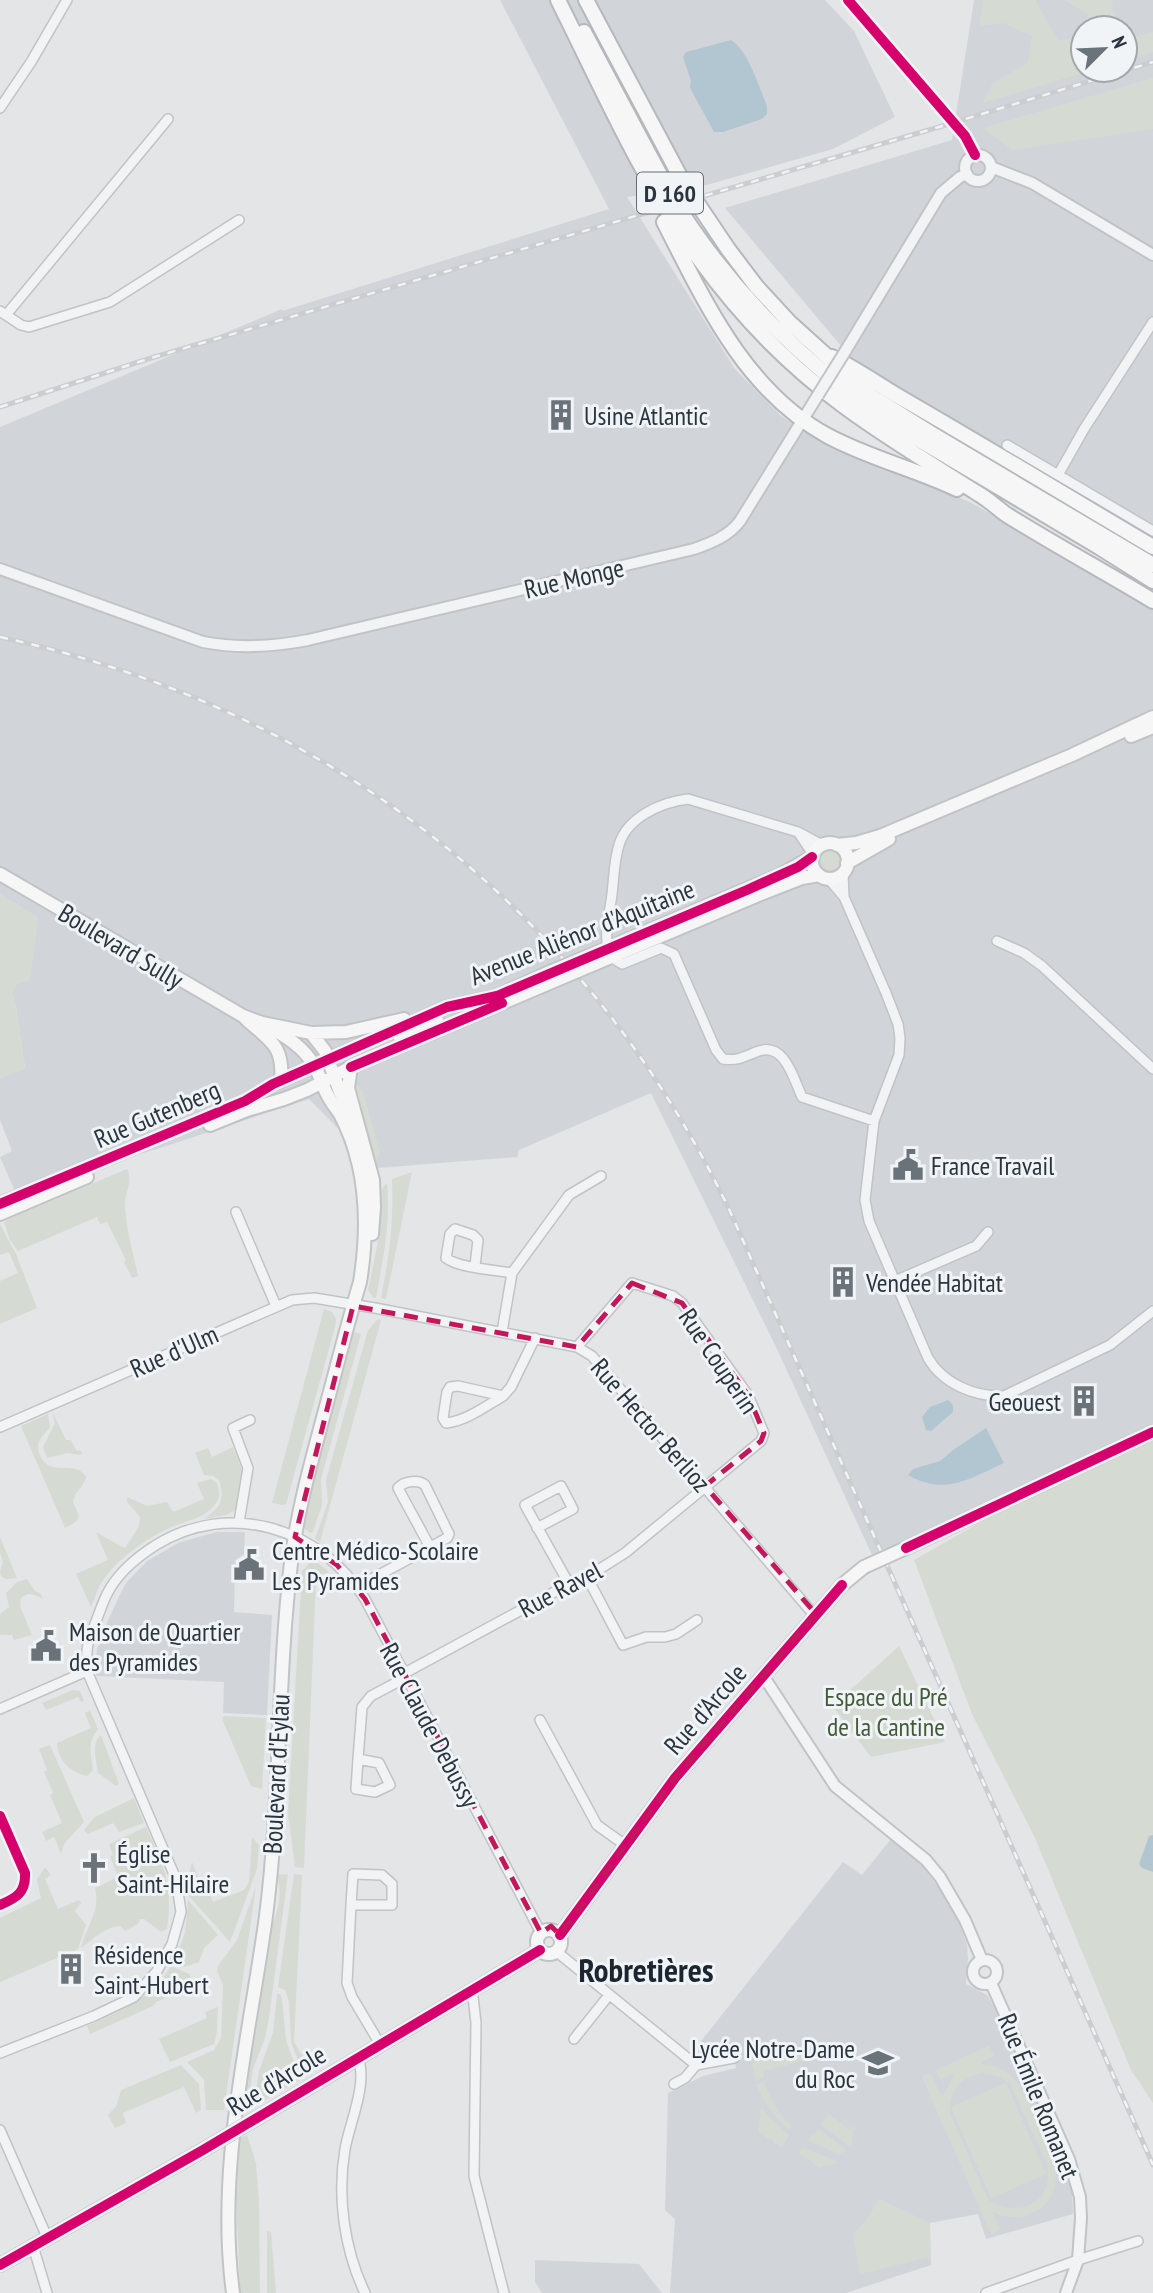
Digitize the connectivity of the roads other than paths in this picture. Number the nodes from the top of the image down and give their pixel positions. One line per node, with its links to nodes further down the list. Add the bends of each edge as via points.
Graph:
1 (67, 0): 6 (street)
2 (558, 0): 9 (highway)
3 (567, 0): 22 (highway, D 160, via 690,225 780,334 891,423)
4 (586, 0): 16 (highway, D 160, via 705,216 756,286)
5 (848, 0): 8 (street, via 965,136)
6 (0, 108)
7 (168, 120): 14 (street)
8 (975, 155): 10 (street, via 986,157); 11 (street, via 966,163)
9 (637, 160): 17 (highway, via 641,177 727,340 763,385); 20 (highway, via 701,261 789,360 859,416)
10 (991, 167): 11 (street, via 982,180); 13 (street, via 1032,183)
11 (967, 174): 17 (street, Rue Monge, bridge, via 941,193)
12 (239, 220): 14 (street, via 110,302 29,327)
13 (1153, 255)
14 (3, 313)
15 (1153, 322): 19 (street)
16 (818, 350): 22 (highway, D 160, via 871,396); 23 (highway)
17 (803, 421): 20 (highway); 25 (street, Rue Monge, via 734,529 714,542 288,644 264,647 203,642)
18 (1007, 445): 19 (street)
19 (1058, 475): 21 (street)
20 (1005, 513): 27 (highway)
21 (1153, 531)
22 (1102, 542): 24 (highway, D 160); 26 (highway, D 160)
23 (1153, 547)
24 (1153, 565)
25 (0, 569)
26 (1153, 581)
27 (1153, 601)
28 (1153, 717): 30 (main road, via 880,836)
29 (1153, 727): 32 (main road, via 883,842)
30 (837, 845): 31 (main road); 32 (main road, via 845,852)
31 (816, 852): 34 (main road, via 813,867); 37 (main road, Avenue Aliénor d'Aquitaine, via 780,876); 37 (street, via 798,832 688,799 635,821 619,845 609,922)
32 (845, 868): 34 (main road, via 838,876); 35 (street)
33 (0, 874): 41 (main road, Boulevard Sully)
34 (824, 876): 35 (street); 37 (main road, Avenue Aliénor d'Aquitaine, via 802,878)
35 (844, 897): 49 (street, via 898,1024 899,1055)
36 (997, 941): 46 (street, via 1042,965)
37 (610, 953): 38 (main road, Avenue Aliénor d'Aquitaine); 49 (street, via 622,964 667,949 674,954 723,1059 737,1060 765,1048 778,1052 802,1097)
38 (593, 959): 39 (main road, Avenue Aliénor d'Aquitaine, bridge); 45 (main road, Avenue Aliénor d'Aquitaine, bridge, via 545,985)
39 (475, 1001): 40 (main road, Avenue Aliénor d'Aquitaine); 44 (main road, Avenue Aliénor d'Aquitaine)
40 (447, 1007): 43 (main road, Avenue Aliénor d'Aquitaine, via 436,1006 396,1022 358,1030); 44 (main road, Avenue Aliénor d'Aquitaine)
41 (243, 1017): 42 (main road, Boulevard Sully); 48 (main road, Boulevard Sully, via 278,1049)
42 (262, 1023): 43 (main road, Boulevard Sully); 47 (main road, Boulevard Sully, via 292,1040)
43 (311, 1033): 44 (main road)
44 (331, 1067): 45 (main road, Avenue Aliénor d'Aquitaine); 47 (main road, Rue Gutenberg); 50 (main road, Boulevard d'Eylau)
45 (352, 1067): 50 (main road, Boulevard d'Eylau, via 348,1088)
46 (1153, 1069)
47 (318, 1074): 48 (main road, Rue Gutenberg); 54 (main road, Rue Gutenberg, via 263,1104); 56 (main road, Boulevard d'Eylau, via 357,1158 365,1212)
48 (281, 1081): 52 (main road, Rue Gutenberg, via 233,1106)
49 (874, 1121): 59 (street, via 865,1200 869,1221)
50 (357, 1124): 56 (main road, Boulevard d'Eylau, via 373,1180 371,1238)
51 (601, 1176): 58 (street, via 569,1195)
52 (0, 1204)
53 (236, 1212): 60 (street)
54 (0, 1214)
55 (988, 1231): 59 (street, via 976,1247)
56 (363, 1261): 61 (main road, Boulevard d'Eylau)
57 (475, 1266): 57 (street, via 446,1258 455,1229 478,1240); 58 (street)
58 (512, 1273): 63 (street)
59 (895, 1281): 62 (street, via 935,1370 985,1397 1004,1396 1110,1345)
60 (276, 1306): 61 (street, Rue d'Ulm, via 314,1298); 68 (street, Rue d'Ulm)
61 (353, 1306): 63 (street, Rue Hector Berlioz); 73 (main road, Boulevard d'Eylau)
62 (1153, 1311)
63 (502, 1332): 64 (street, Rue Hector Berlioz)
64 (535, 1338): 65 (street, Rue Hector Berlioz); 66 (street)
65 (577, 1347): 70 (street, Rue Hector Berlioz, via 592,1356); 70 (street, Rue Couperin, via 632,1283 682,1303 748,1395 765,1433)
66 (503, 1396): 66 (street, via 450,1387 443,1419 451,1423)
67 (250, 1420): 71 (street, via 233,1428 248,1468)
68 (0, 1427)
69 (1153, 1432): 78 (main road, Rue d'Arcole, bridge, via 864,1567)
70 (705, 1486): 75 (street, Rue Ravel, via 625,1553); 78 (street, Rue Hector Berlioz)
71 (239, 1522): 73 (street, Rue Claude Debussy); 80 (street, Rue Claude Debussy, via 181,1533 144,1553 122,1573 107,1593 88,1645)
72 (537, 1528): 72 (street, via 573,1509 561,1486 525,1505); 76 (street)
73 (295, 1537): 77 (street, Rue Claude Debussy, via 321,1551); 112 (main road, Boulevard d'Eylau, via 285,1614 268,1892 236,2105 230,2179)
74 (430, 1547): 74 (street, via 447,1538 448,1530 425,1485 403,1483 398,1488); 77 (street)
75 (587, 1577): 76 (street, Rue Ravel); 79 (street, via 623,1644 676,1634)
76 (569, 1584): 81 (street, Rue Ravel)
77 (357, 1587): 81 (street, Rue Claude Debussy)
78 (816, 1615): 82 (main road, Rue d'Arcole)
79 (697, 1620)
80 (87, 1671): 83 (street); 100 (street, via 176,1879 181,1912 172,1944 157,1971 134,1997)
81 (404, 1676): 85 (street, Rue Ravel, via 371,1696 362,1707); 90 (street, Rue Claude Debussy)
82 (764, 1677): 87 (main road, Rue d'Arcole, via 675,1777); 94 (street, via 835,1786 926,1860 940,1877)
83 (0, 1709)
84 (540, 1720): 87 (street, via 597,1825)
85 (358, 1759): 85 (street, via 356,1789 375,1792 390,1785 379,1763)
86 (0, 1816): 88 (street, via 25,1873 23,1891)
87 (625, 1845): 91 (main road, Rue d'Arcole)
88 (0, 1905)
89 (351, 1905): 89 (street, via 353,1874 382,1875 392,1884 392,1905); 99 (street, via 347,1983)
90 (541, 1933): 91 (main road, via 551,1930); 92 (main road)
91 (560, 1936): 93 (main road)
92 (540, 1950): 93 (main road, via 550,1955); 96 (main road, Rue d'Arcole)
93 (557, 1952): 97 (street)
94 (982, 1960): 95 (street, via 996,1967 996,1978); 95 (street, via 975,1964 973,1975 980,1983)
95 (990, 1983): 109 (street, Rue Émile Romanet, via 1069,2158 1080,2197)
96 (470, 1991): 99 (main road, Rue d'Arcole); 114 (street, via 476,2023 474,2176)
97 (609, 1995): 98 (street); 103 (street)
98 (574, 2039)
99 (380, 2044): 101 (main road, Rue d'Arcole)
100 (0, 2053)
101 (358, 2057): 106 (main road, Rue d'Arcole, bridge); 113 (street, via 360,2085 345,2150 343,2189 350,2252)
102 (734, 2058): 103 (street)
103 (696, 2065): 104 (street)
104 (674, 2084)
105 (0, 2130): 106 (street)
106 (47, 2237): 108 (main road, Rue d'Arcole)
107 (1138, 2241): 109 (street)
108 (33, 2246): 110 (main road, Rue d'Arcole); 111 (street)
109 (1078, 2260): 115 (street); 116 (street, Rue Émile Romanet)
110 (0, 2265)
111 (47, 2293)
112 (233, 2293)
113 (365, 2293)
114 (503, 2293)
115 (986, 2293)
116 (1066, 2293)

